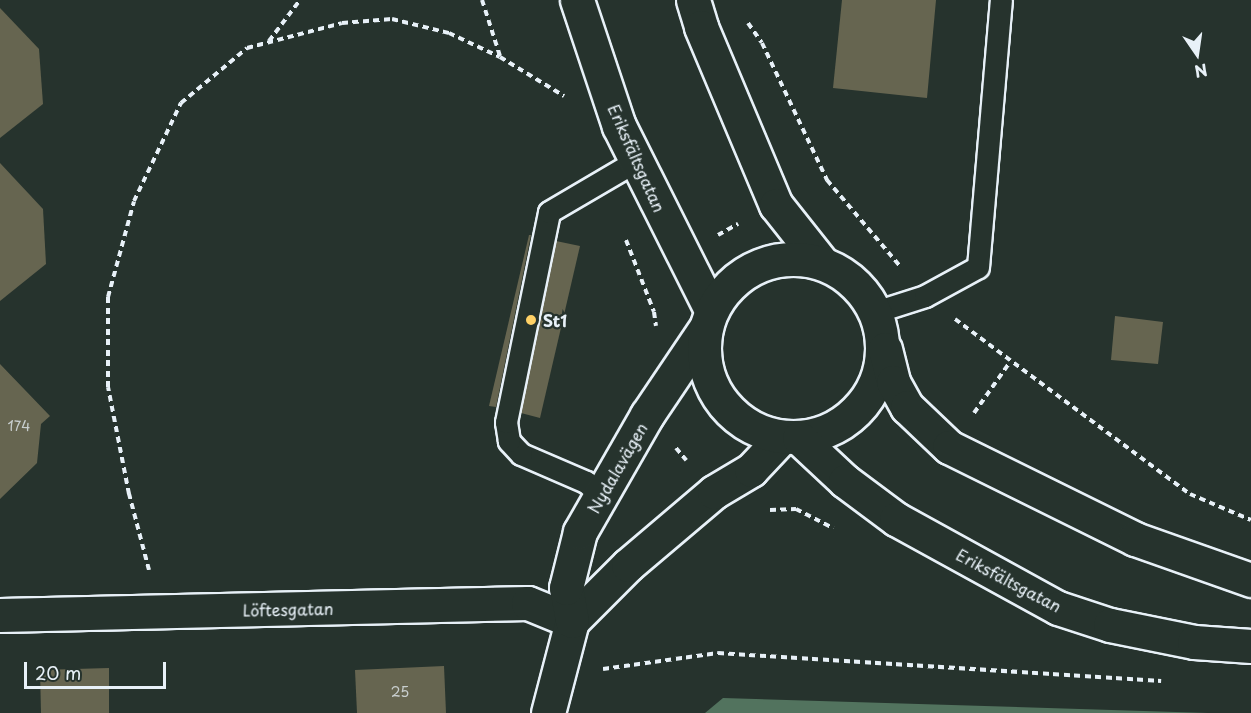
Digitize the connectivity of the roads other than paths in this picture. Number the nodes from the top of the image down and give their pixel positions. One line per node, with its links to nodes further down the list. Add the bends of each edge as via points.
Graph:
1 (577, 0): 4 (street, Eriksfältsgatan, via 619,126)
2 (693, 0): 5 (street, via 776,205)
3 (1001, 0): 7 (lane, via 978,267)
4 (636, 161): 6 (street, Eriksfältsgatan); 9 (lane, via 549,212 506,422 509,441 521,454 586,483)
5 (822, 263): 6 (street, via 790,259 758,265 730,283); 7 (street, via 854,282)
6 (708, 320): 8 (street, via 704,359 712,388 737,418 754,429); 9 (street, Nydalavägen)
7 (879, 327): 8 (street, via 881,365 861,408 843,423); 10 (street, via 892,382 907,407 949,447 1135,539)
8 (791, 438): 12 (street, via 751,470 714,492 628,565); 13 (street, Eriksfältsgatan, via 896,519 1058,608 1110,625 1194,642)
9 (601, 496): 12 (street, Nydalavägen, via 580,532 566,588)
10 (1251, 580)
11 (0, 615): 12 (street, Löftesgatan, via 528,603)
12 (572, 621): 14 (street, Nydalavägen)
13 (1251, 646)
14 (548, 713)

